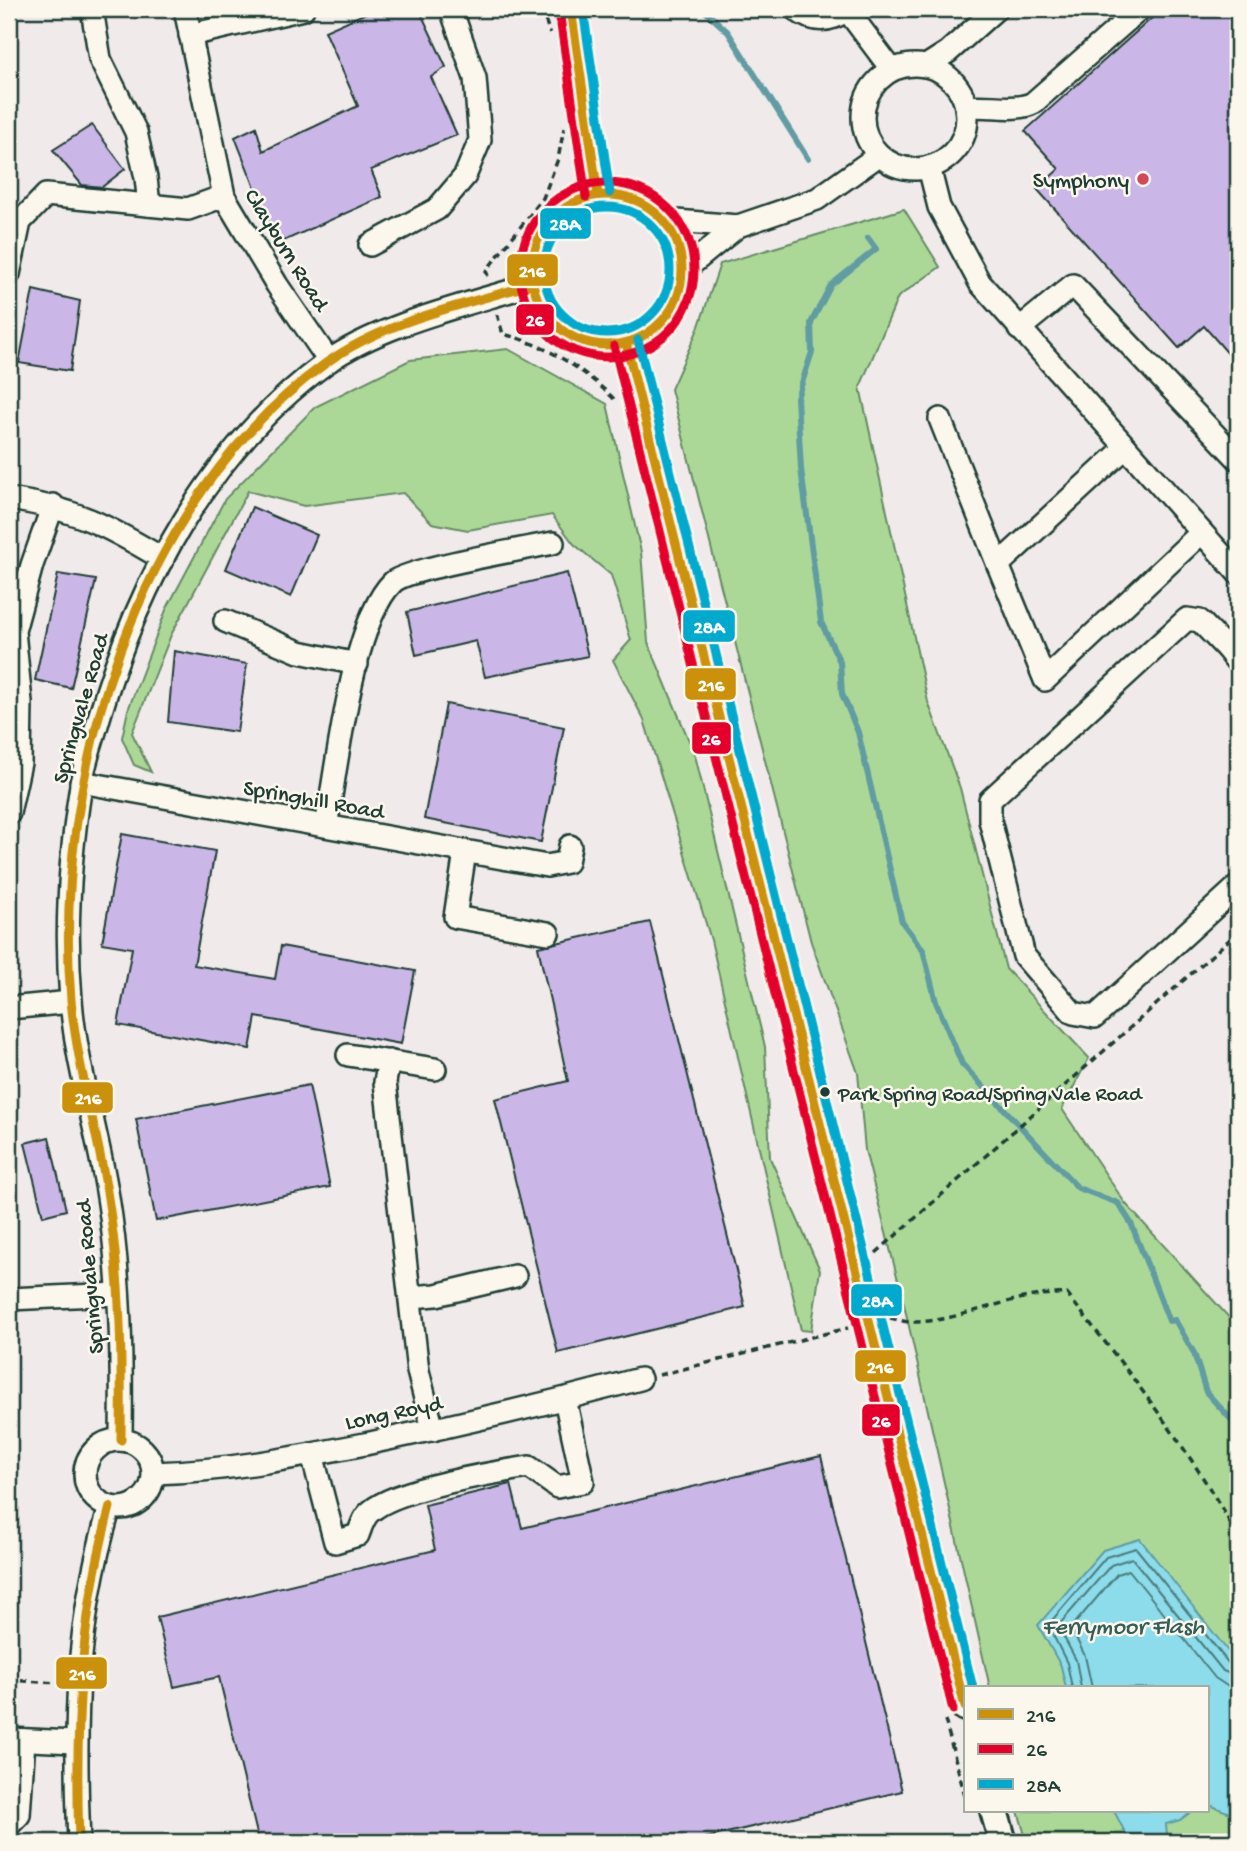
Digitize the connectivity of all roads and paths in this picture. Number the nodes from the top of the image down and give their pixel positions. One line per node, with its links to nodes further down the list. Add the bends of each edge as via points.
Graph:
1 (92, 9): 19 (street, via 100,60 136,132)
2 (185, 9): 10 (street, Clayburn Road)
3 (303, 9): 10 (street)
4 (451, 9): 22 (street, via 475,78 480,140 465,176 437,209)
5 (571, 9): 17 (main road)
6 (795, 9): 9 (street, via 817,20)
7 (996, 9): 11 (street)
8 (1140, 9): 13 (street, via 1025,108)
9 (855, 11): 12 (street)
10 (191, 35): 18 (street, Clayburn Road)
11 (926, 66): 12 (street); 13 (street, via 952,80)
12 (892, 70): 15 (street, via 873,86 863,109 863,126)
13 (966, 107): 16 (street, via 966,126 959,144 946,159)
14 (565, 125): 25 (path, via 543,198 486,271)
15 (879, 155): 16 (street, via 894,165); 21 (street, via 817,199)
16 (929, 167): 28 (street, via 939,207 980,283)
17 (598, 195): 20 (main road, via 634,200); 26 (main road, via 560,211 546,226 534,254)
18 (224, 196): 19 (street, via 188,209); 30 (street, Clayburn Road, via 276,285)
19 (149, 205): 24 (street, via 46,195 20,222)
20 (664, 220): 21 (street); 23 (main road, via 674,235)
21 (738, 226): 23 (street)
22 (370, 245)
23 (683, 271): 29 (main road, via 667,316 649,333)
24 (9, 274)
25 (489, 283)
26 (533, 285): 29 (main road, via 551,321 567,334 586,342); 30 (street, Springvale Road, via 403,324)
27 (496, 309): 31 (path, via 503,334 524,339 591,375)
28 (1018, 329): 33 (street); 34 (street, via 1073,285)
29 (626, 343): 64 (main road)
30 (329, 361): 39 (street, Springvale Road, via 266,413 210,478)
31 (623, 408)
32 (940, 419): 40 (street)
33 (1126, 447): 37 (street); 40 (street)
34 (1238, 460)
35 (9, 499): 36 (street)
36 (53, 505): 39 (street, via 103,523); 42 (street)
37 (1201, 533): 40 (street, via 1045,680); 41 (street)
38 (553, 543): 45 (street, via 395,580 375,609)
39 (163, 559): 46 (street, Springvale Road, via 115,662)
40 (998, 565)
41 (1236, 566)
42 (14, 611): 47 (street, via 20,763)
43 (225, 621): 45 (street, via 299,652)
44 (1234, 648): 51 (street, via 1200,621 1186,619 990,800 990,820 1024,957 1073,1013 1095,1017)
45 (357, 664): 48 (street)
46 (81, 782): 48 (street, Springhill Road); 54 (street, Springvale Road, via 72,876)
47 (9, 813)
48 (326, 826): 50 (street, Springhill Road)
49 (570, 846): 50 (street, Springhill Road, via 567,862 547,866)
50 (465, 852): 53 (street, via 455,917)
51 (1238, 886)
52 (1238, 932): 59 (path)
53 (548, 933)
54 (71, 1002): 55 (street); 61 (street, Springvale Road, via 108,1200)
55 (9, 1008)
56 (348, 1055): 57 (street)
57 (388, 1061): 58 (street); 62 (street, via 385,1082)
58 (435, 1069)
59 (874, 1254)
60 (515, 1276): 62 (street)
61 (118, 1294): 63 (street); 68 (street, Springvale Road)
62 (411, 1297): 67 (street, via 418,1371)
63 (9, 1299)
64 (859, 1325): 65 (path); 72 (path, via 891,1317 909,1323 1047,1293 1067,1294 1139,1383 1209,1484); 75 (main road)
65 (640, 1380): 66 (street, Long Royd)
66 (565, 1399): 67 (street, Long Royd); 69 (street, via 583,1482 557,1487 529,1467 472,1476 384,1501 368,1513 358,1535 335,1542)
67 (433, 1430): 69 (street, Long Royd)
68 (121, 1440): 70 (street, via 147,1453); 71 (street, via 94,1451 85,1469 88,1489)
69 (312, 1454): 70 (street, Long Royd)
70 (154, 1473): 71 (street, via 145,1498 129,1507)
71 (110, 1507): 74 (street, via 93,1564)
72 (1238, 1537)
73 (9, 1680): 74 (path)
74 (78, 1684): 77 (street)
75 (964, 1703)
76 (17, 1740): 77 (street); 79 (street, via 19,1815)
77 (74, 1742): 80 (street)
78 (994, 1812): 81 (main road)
79 (9, 1825)
80 (79, 1842)
81 (1003, 1842)

